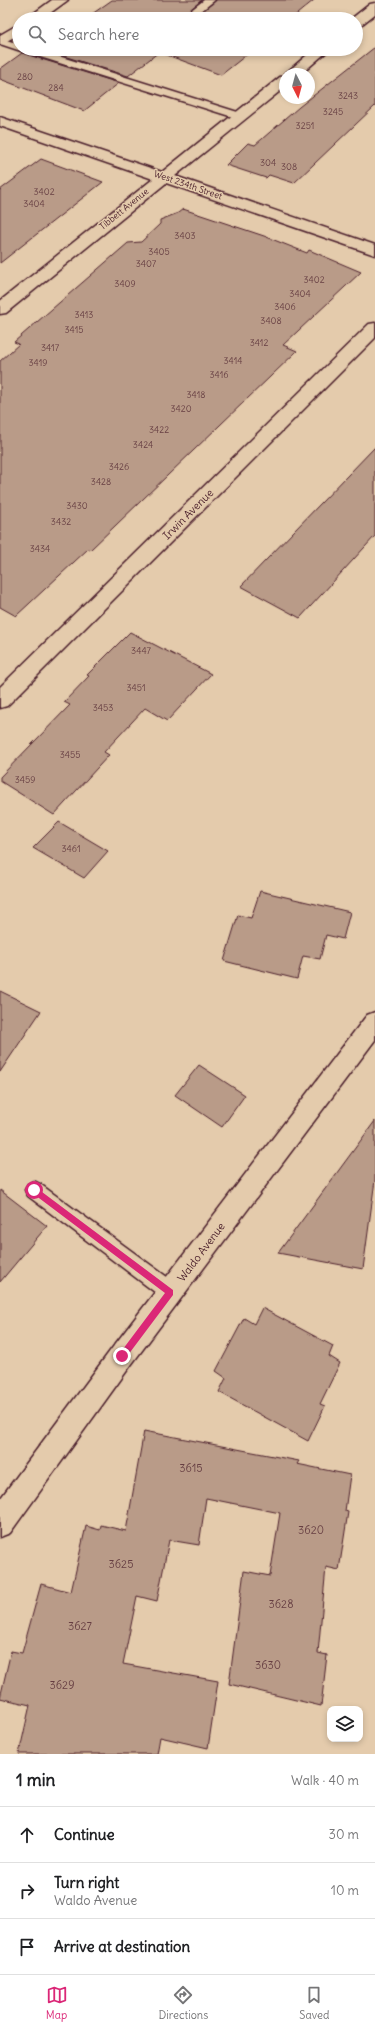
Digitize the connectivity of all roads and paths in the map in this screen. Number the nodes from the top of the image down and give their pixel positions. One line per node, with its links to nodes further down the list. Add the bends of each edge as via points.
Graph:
1 (61, 0): 4 (street)
2 (210, 0): 5 (lane)
3 (375, 7): 6 (street)
4 (43, 12)
5 (194, 12)
6 (363, 16)
7 (12, 33): 8 (street)
8 (0, 41): 9 (lane)
9 (12, 45)
10 (47, 56): 14 (lane)
11 (314, 56): 12 (street)
12 (299, 68)
13 (279, 85): 14 (street, Tibbett Avenue)
14 (240, 116): 16 (street, Tibbett Avenue)
15 (0, 121): 16 (street, West 234th Street)
16 (163, 177): 17 (street, West 234th Street); 18 (street, Tibbett Avenue)
17 (375, 250)
18 (0, 309)
19 (375, 328): 20 (street, Irwin Avenue)
20 (0, 700)
21 (375, 1022): 23 (street, Waldo Avenue)
22 (34, 1190): 23 (lane)
23 (170, 1292): 24 (street, Waldo Avenue)
24 (0, 1523)

